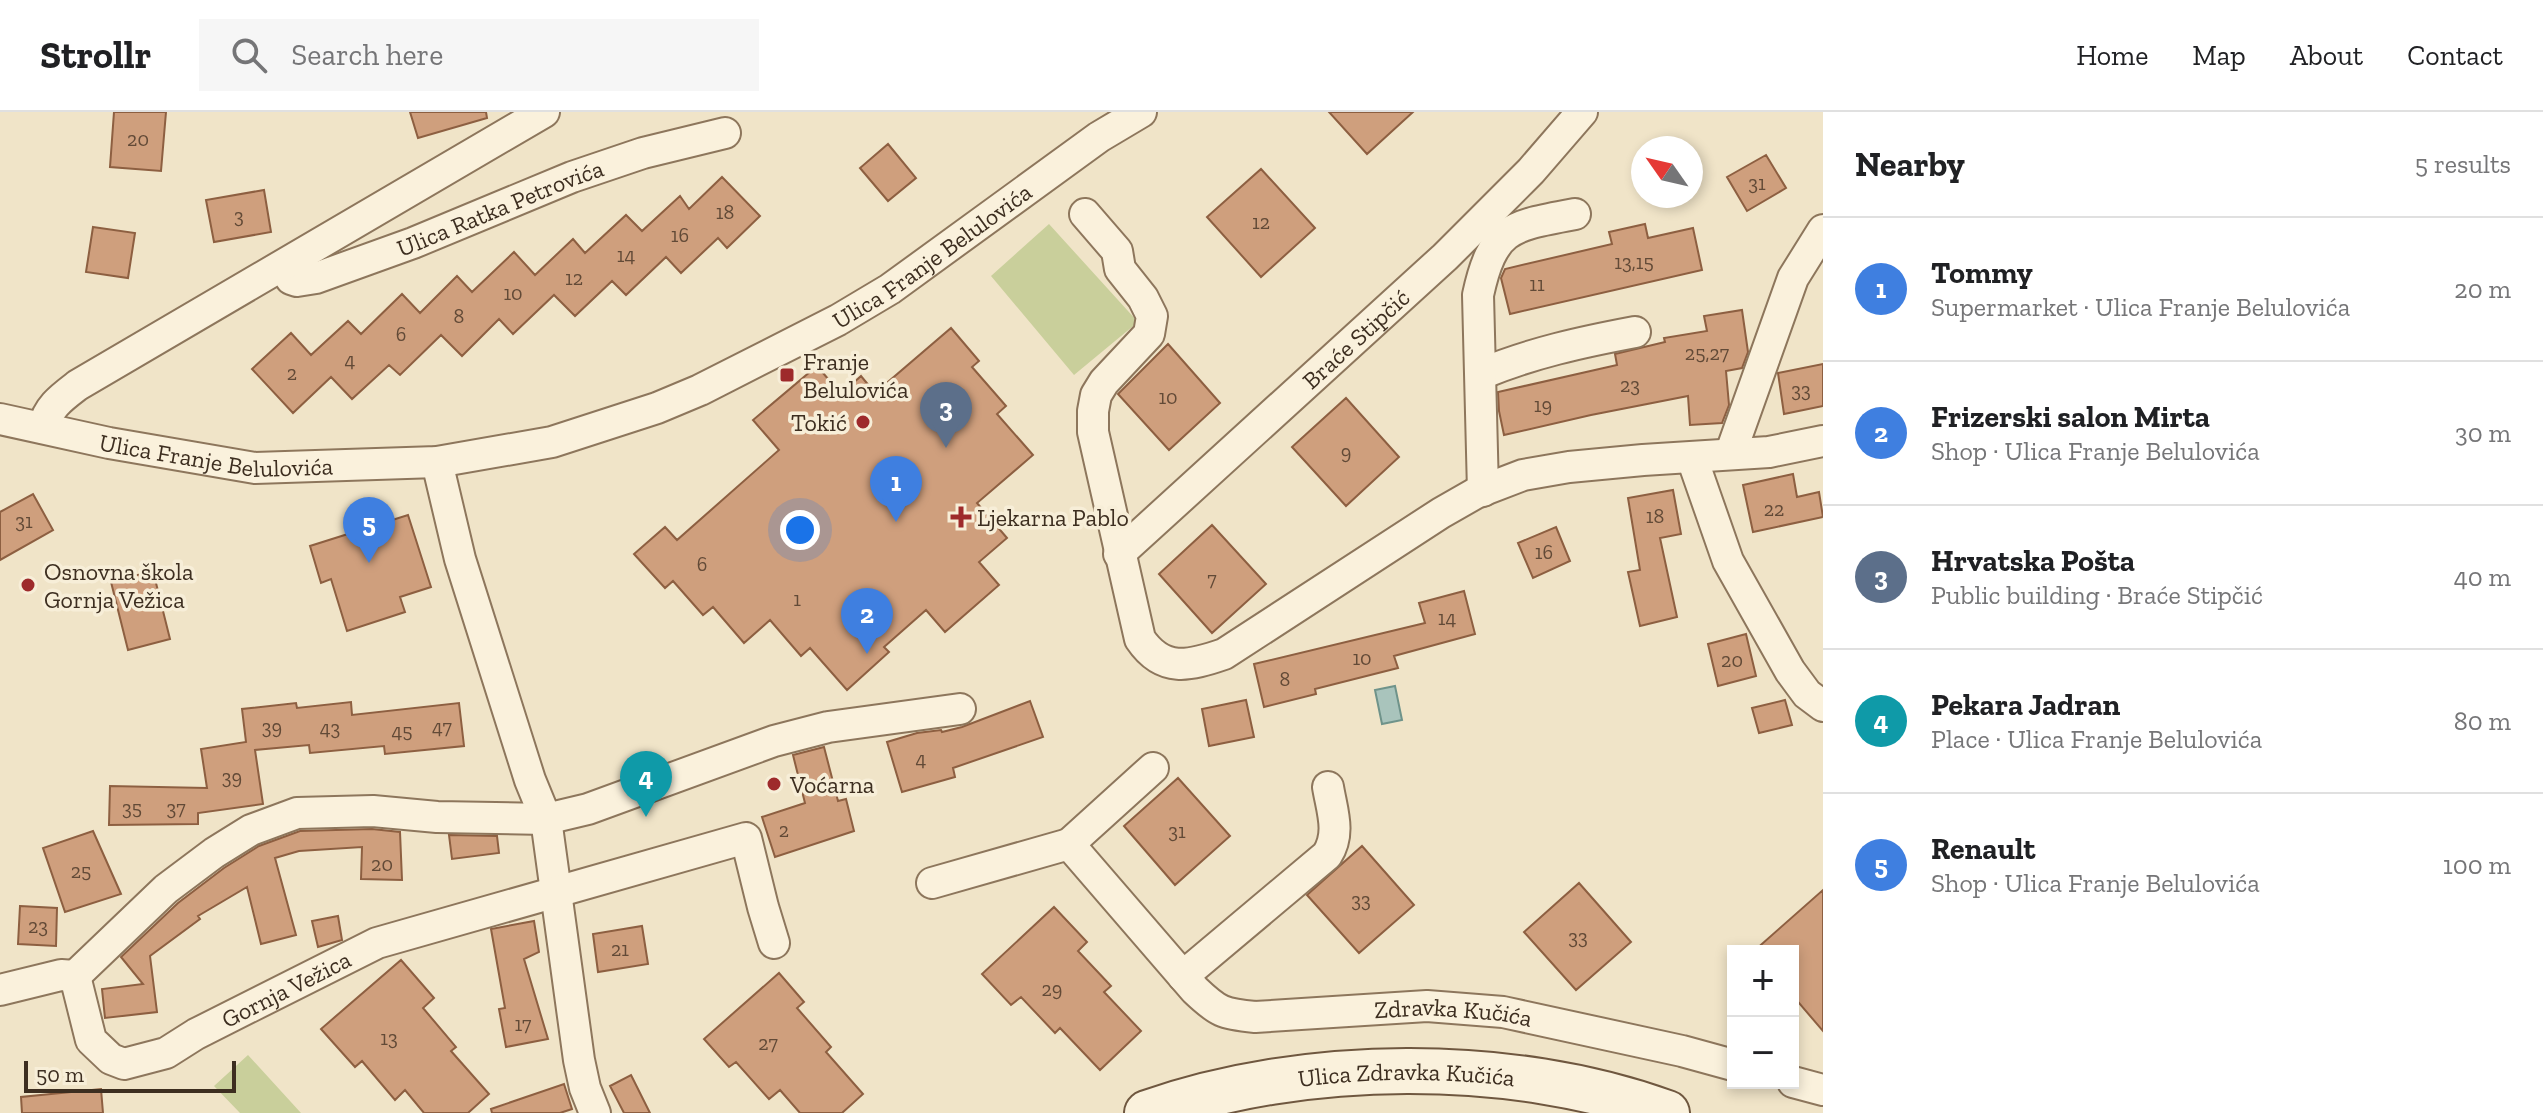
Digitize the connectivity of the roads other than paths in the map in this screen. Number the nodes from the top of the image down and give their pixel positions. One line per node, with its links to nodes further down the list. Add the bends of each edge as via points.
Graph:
1 (544, 112): 8 (street, Ulica Ratka Petrovića)
2 (1141, 112): 16 (street, Ulica Franje Belulovića, via 1050,170 890,289 700,390 552,442)
3 (1582, 112): 18 (street, Braće Stipčić, via 1445,257)
4 (725, 133): 8 (street, Ulica Ratka Petrovića, via 572,177 316,278 291,279)
5 (1085, 214): 18 (street, via 1117,251 1120,269 1152,316 1149,334 1104,382 1093,411)
6 (1575, 214): 10 (street, via 1520,225 1504,233 1495,247 1478,295)
7 (1823, 230): 14 (street, via 1793,278)
8 (283, 266): 12 (street, Ulica Ratka Petrovića, via 78,385 57,400)
9 (1635, 332): 10 (street, via 1570,345)
10 (1481, 374): 17 (street)
11 (0, 419): 12 (street, Ulica Franje Belulovića)
12 (43, 428): 16 (street, Ulica Franje Belulovića, via 255,468)
13 (1823, 441): 14 (street, via 1769,452)
14 (1731, 452): 15 (street)
15 (1692, 458): 17 (street, via 1569,467 1523,475); 19 (street, via 1728,561 1790,671)
16 (437, 462): 23 (street, via 460,559)
17 (1483, 491): 18 (street, via 1224,654 1200,662 1180,665 1149,652 1140,639)
18 (1119, 554)
19 (1823, 706)
20 (960, 709): 23 (street, via 828,727 774,741 588,809)
21 (1153, 768): 24 (street)
22 (1328, 787): 29 (street, via 1336,829 1327,855)
23 (546, 819): 26 (street); 28 (street, via 297,813 251,830 214,853 166,889)
24 (1069, 844): 25 (street); 29 (street, Zdravka Kučića)
25 (932, 883)
26 (556, 893): 27 (street, via 746,838); 28 (street, Gornja Vežica, via 377,943 166,1053 124,1064 91,1040); 34 (street, via 579,1060)
27 (774, 943)
28 (75, 976): 30 (street)
29 (1183, 976): 31 (street, Zdravka Kučića, via 1227,1014 1255,1017 1427,1006 1503,1012)
30 (0, 990)
31 (1727, 1063)
32 (1799, 1084): 33 (street)
33 (1823, 1090)
34 (595, 1113)
35 (1147, 1113): 36 (main road, Ulica Zdravka Kučića, via 1244,1087 1407,1071 1562,1084)
36 (1667, 1113)

